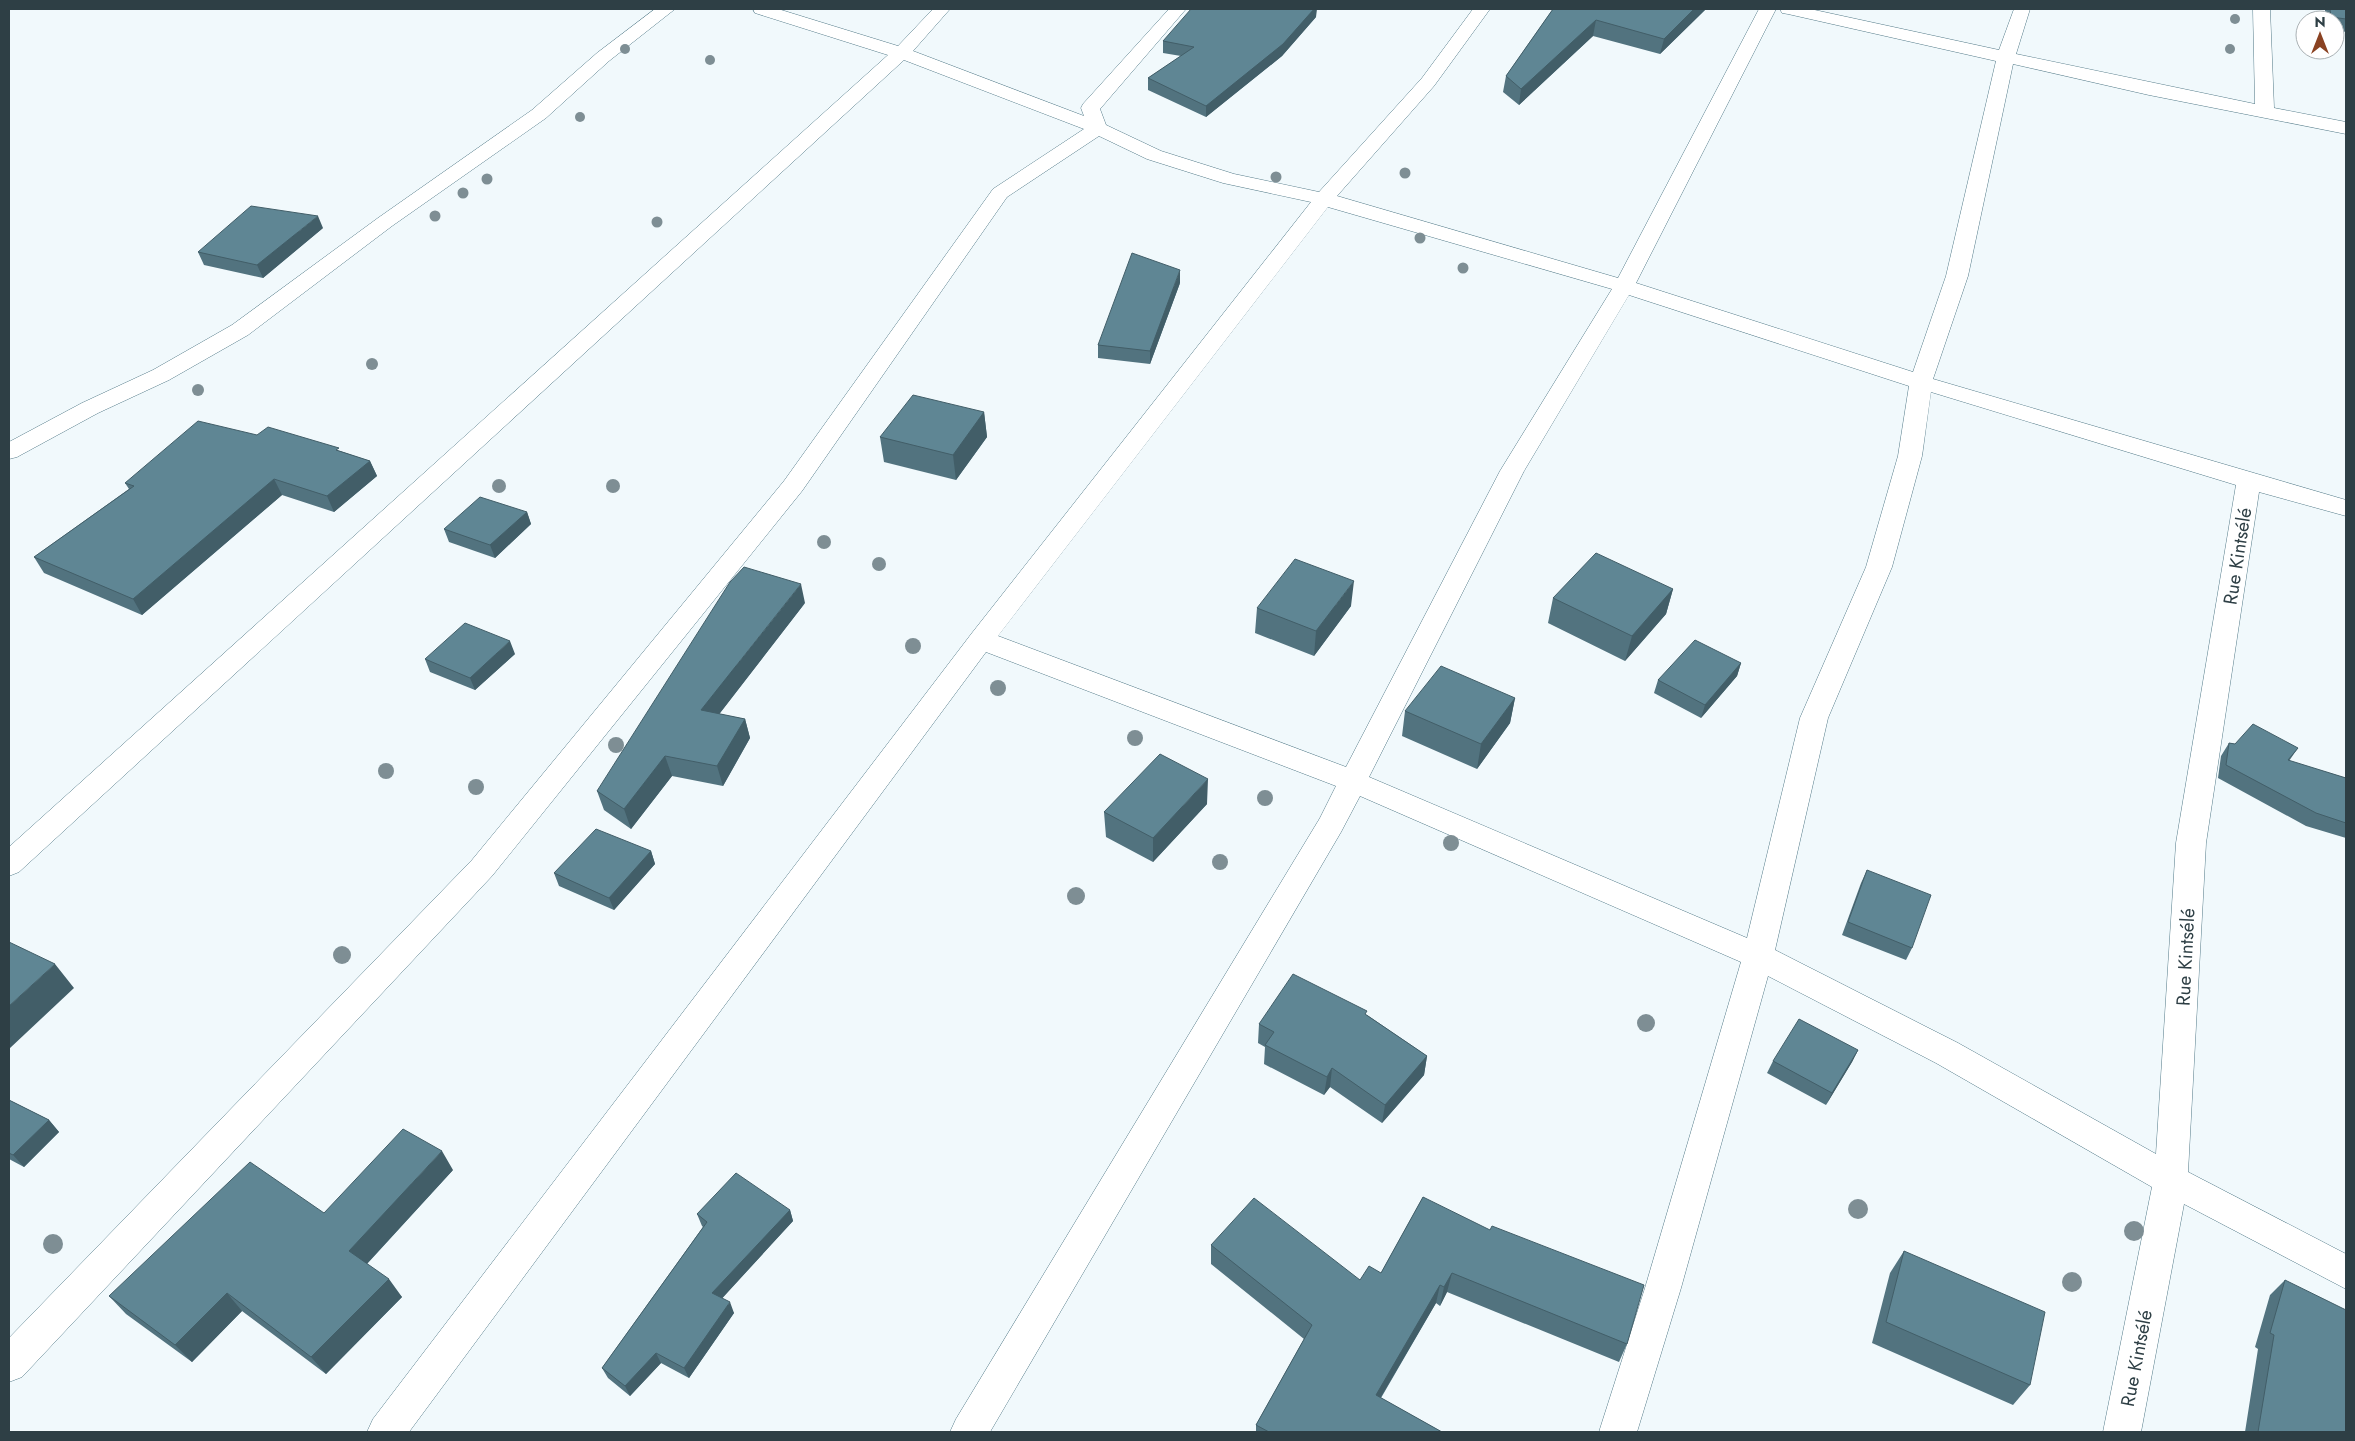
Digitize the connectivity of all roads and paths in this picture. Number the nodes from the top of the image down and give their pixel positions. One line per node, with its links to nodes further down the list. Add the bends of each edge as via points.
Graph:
1 (666, 9): 18 (street, via 603,57 539,114 385,222 240,330 161,376 90,408)
2 (761, 9): 10 (street)
3 (942, 9): 10 (street)
4 (1178, 9): 13 (street, via 1090,108)
5 (1482, 9): 15 (street, via 1428,82)
6 (1768, 9): 16 (street)
7 (1788, 9): 11 (street)
8 (2022, 9): 11 (street)
9 (2262, 9): 12 (street)
10 (901, 53): 13 (street); 23 (street)
11 (2006, 57): 12 (street); 17 (street, via 1957,276)
12 (2264, 113): 14 (street)
13 (1098, 128): 15 (street, via 1154,155 1211,173); 27 (street, via 1000,193 793,486 482,868)
14 (2346, 128)
15 (1324, 200): 16 (street); 21 (street)
16 (1624, 286): 17 (street); 22 (street, via 1512,471)
17 (1921, 382): 19 (street); 24 (street, via 1910,456 1879,567 1814,718)
18 (9, 452)
19 (2249, 481): 20 (street); 25 (street, Rue Kintsélé, via 2192,843)
20 (2346, 508)
21 (981, 640): 22 (street); 28 (street)
22 (1352, 782): 24 (street); 29 (street, via 1332,824)
23 (9, 864)
24 (1758, 956): 25 (street, via 1946,1053); 30 (street, via 1663,1288)
25 (2171, 1180): 26 (street); 31 (street, Rue Kintsélé)
26 (2346, 1272)
27 (9, 1364)
28 (386, 1432)
29 (969, 1432)
30 (1618, 1432)
31 (2122, 1432)

